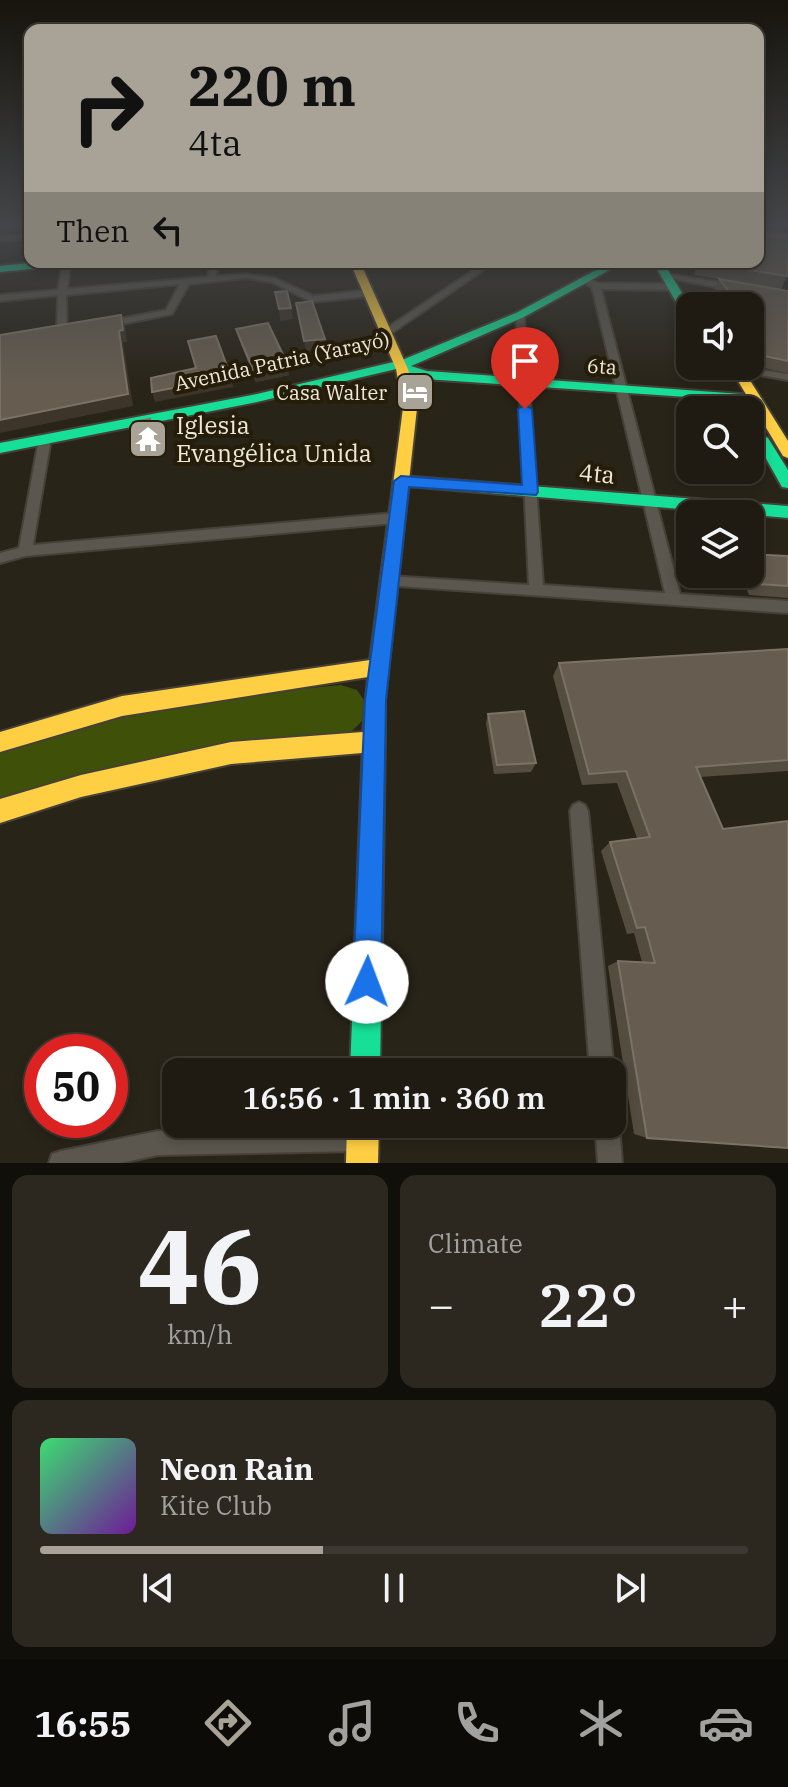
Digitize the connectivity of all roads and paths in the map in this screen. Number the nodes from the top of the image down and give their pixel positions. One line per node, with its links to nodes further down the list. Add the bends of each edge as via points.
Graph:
1 (62, 280): 13 (street)
2 (197, 280): 10 (street)
3 (275, 280): 14 (street, via 312,299)
4 (364, 280): 14 (main road)
5 (462, 280): 20 (street)
6 (568, 280): 22 (main road, Avenida Patria (Yarayó))
7 (595, 280): 11 (main road, Avenida Patria (Yarayó))
8 (607, 280): 11 (street)
9 (709, 280): 12 (street)
10 (186, 282): 13 (street); 17 (street, via 169,312)
11 (591, 283): 16 (main road, Avenida Patria (Yarayó)); 27 (street)
12 (746, 289)
13 (62, 292): 15 (street); 19 (street)
14 (370, 293): 20 (main road)
15 (0, 298)
16 (520, 315): 22 (main road, Avenida Patria (Yarayó)); 26 (street)
17 (93, 326)
18 (78, 329): 19 (street)
19 (62, 332): 21 (street)
20 (387, 332): 22 (main road)
21 (47, 334)
22 (400, 368): 24 (main road, 6ta); 26 (main road, 6ta, via 425,375); 32 (main road, Avenida Patria (Yarayó), via 337,375); 36 (main road, via 410,408)
23 (764, 373): 25 (street)
24 (367, 374): 31 (main road, Avenida Patria (Yarayó))
25 (788, 377): 29 (street, via 765,380)
26 (524, 382): 27 (main road, 6ta); 38 (street)
27 (621, 389): 28 (main road, 6ta); 39 (street)
28 (708, 396)
29 (749, 396)
30 (764, 422): 35 (main road)
31 (45, 439): 34 (main road, Avenida Patria (Yarayó)); 42 (street)
32 (0, 440)
33 (764, 442): 37 (main road)
34 (0, 448)
35 (788, 453)
36 (401, 481): 38 (main road, 4ta); 41 (main road)
37 (788, 483)
38 (530, 492): 39 (main road, 4ta); 45 (street)
39 (649, 501): 40 (main road, 4ta); 46 (street)
40 (788, 512)
41 (395, 518): 42 (street); 44 (main road)
42 (25, 551): 43 (street)
43 (0, 558)
44 (389, 581): 45 (street); 48 (main road)
45 (536, 591): 46 (street)
46 (674, 600): 47 (street)
47 (788, 607)
48 (378, 667): 49 (main road, via 122,706); 50 (main road)
49 (0, 742)
50 (374, 742): 51 (main road, via 231,753 81,786); 53 (main road)
51 (0, 811)
52 (579, 811): 54 (street)
53 (365, 1058)
54 (601, 1058)
55 (608, 1138): 58 (street)
56 (363, 1142): 57 (street, via 158,1143)
57 (61, 1163)
58 (610, 1163)

